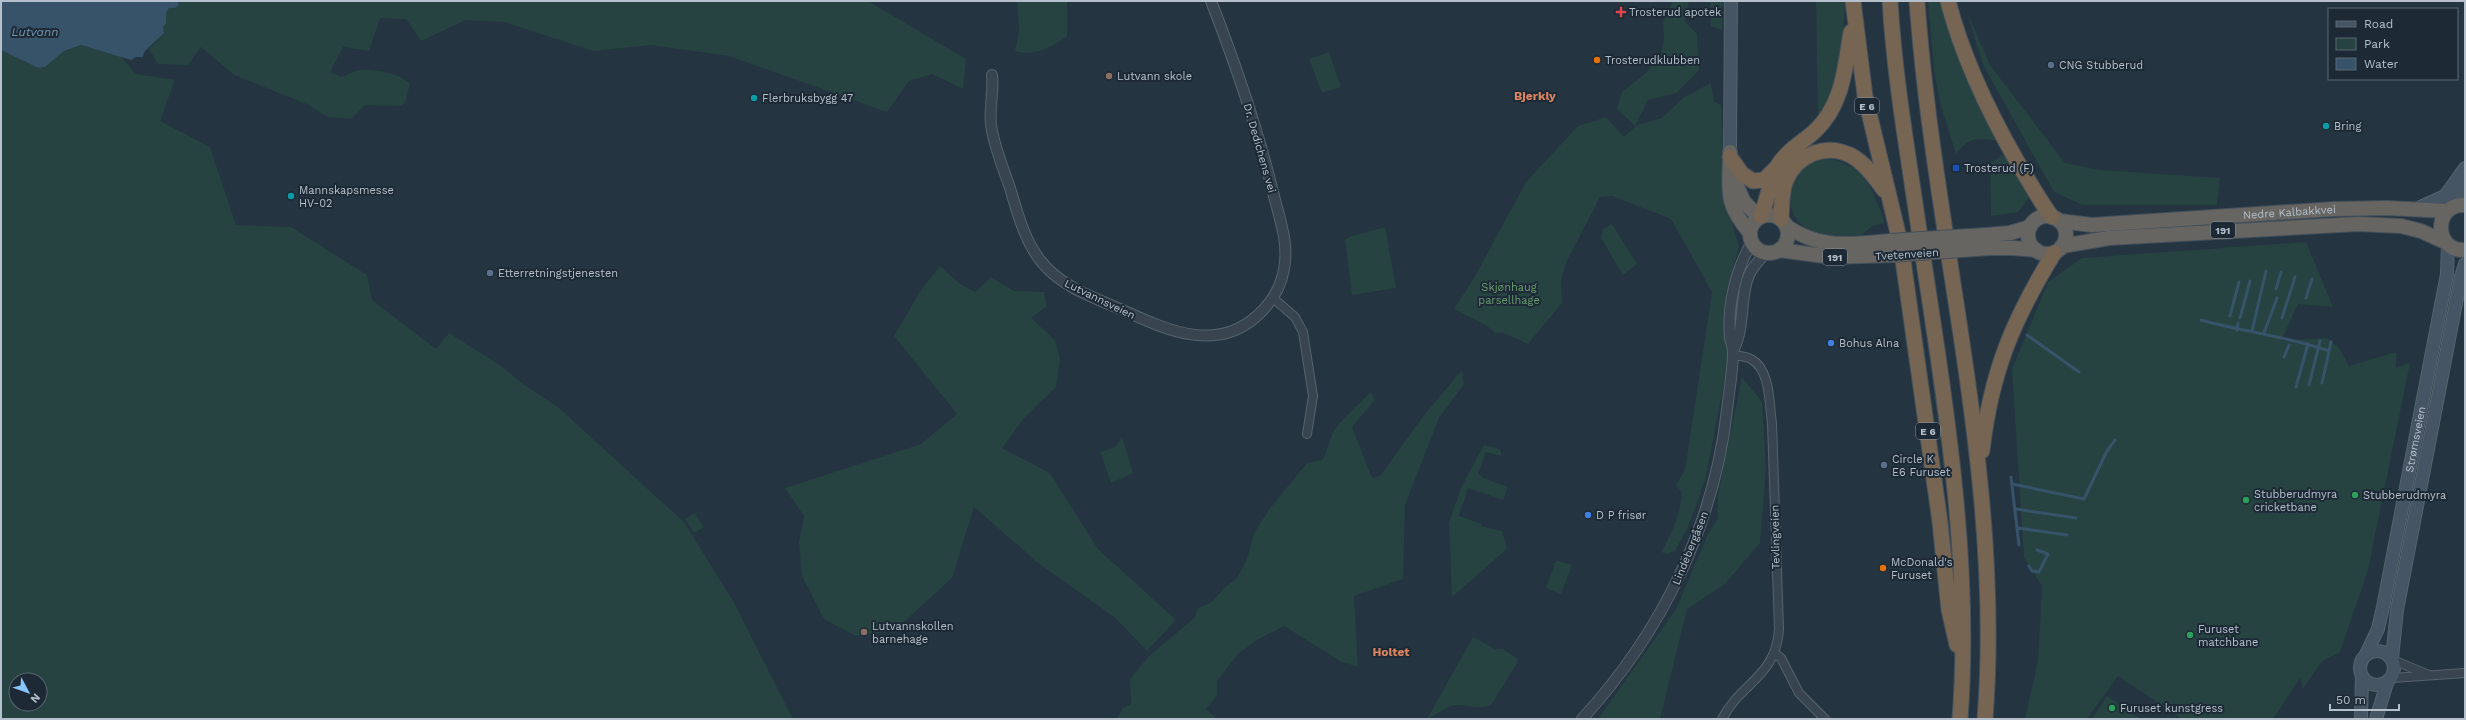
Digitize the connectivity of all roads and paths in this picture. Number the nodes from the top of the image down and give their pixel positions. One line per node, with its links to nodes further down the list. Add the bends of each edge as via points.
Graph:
1 (1211, 1): 28 (street, Dr. Dedichens vei, via 1246,97 1283,230 1284,268)
2 (1732, 1): 8 (main road, Tvetenveien)
3 (1890, 1): 35 (highway, E 6, via 1901,110 1958,514 1963,585)
4 (1917, 1): 31 (highway, via 1926,100)
5 (1948, 1): 16 (highway, via 1969,69 1990,114 2041,201)
6 (1854, 8): 10 (highway, E 6, via 1841,87 1827,118); 12 (highway, E 6, via 1865,96)
7 (992, 75): 28 (street, Lutvannsveien, via 991,124 999,154 1029,242 1038,258 1057,277 1088,295 1156,325 1192,336 1216,336 1234,330 1252,320)
8 (1730, 159): 10 (highway, E 6, via 1750,180 1759,182); 15 (highway, Tvetenveien, via 1744,202); 19 (highway, Tvetenveien / 191, via 1730,200)
9 (2465, 168): 14 (main road, via 2445,196)
10 (1781, 171): 12 (highway, E 6, via 1806,156 1832,150 1845,153 1865,167); 15 (highway); 17 (highway)
11 (2465, 181): 13 (main road)
12 (1887, 195): 35 (highway, E 6, via 1901,246 1940,522 1949,610)
13 (2455, 208): 14 (highway, Nedre Kalbakkvei / 191); 21 (highway, via 2441,222 2442,236)
14 (2413, 210): 16 (highway, Nedre Kalbakkvei / 191, via 2334,209 2092,225)
15 (1760, 217): 17 (highway, Tvetenveien / 191, via 1772,215); 19 (highway, via 1751,227)
16 (2056, 219): 18 (highway, 191, via 2039,218); 24 (highway, via 2066,236)
17 (1784, 223): 22 (highway, Tvetenveien / 191, via 1805,238 1825,244); 26 (highway, via 1787,240)
18 (2030, 227): 20 (highway, Tvetenveien / 191); 23 (highway, via 2029,242)
19 (1751, 237): 26 (highway, Tvetenveien / 191, via 1758,249); 29 (street, Lindebergåsen, via 1734,288 1730,337)
20 (1988, 242): 22 (highway, Tvetenveien / 191, bridge); 23 (highway, Tvetenveien / 191)
21 (2446, 243): 24 (highway, Nedre Kalbakkvei / 191, via 2411,228 2358,224 2109,238); 25 (highway, Nedre Kalbakkvei, via 2457,250); 33 (main road, Strømsveien, via 2447,274 2383,607 2378,629)
22 (1891, 248): 26 (highway, Tvetenveien / 191, via 1832,258)
23 (2036, 250): 24 (highway, 191, via 2043,254)
24 (2058, 250): 31 (highway, via 2010,333 1990,398)
25 (2465, 250)
26 (1773, 251): 29 (street, Lindebergåsen, via 1755,265 1748,278 1740,337)
27 (2465, 264): 34 (main road, Strømsveien, via 2413,523 2397,610)
28 (1273, 298): 30 (street, via 1295,317 1303,332 1313,396)
29 (1733, 353): 32 (street, Tevlingveien, via 1750,358 1760,367 1770,410 1779,629); 40 (street, Lindebergåsen, via 1724,431 1714,482 1703,518 1678,580 1654,626 1611,687)
30 (1307, 434)
31 (1979, 476): 44 (highway, via 1988,587)
32 (1774, 653): 41 (street, Tevlingveien, via 1764,672 1734,699); 42 (street, via 1781,658 1799,692)
33 (2366, 654): 34 (main road, via 2377,650 2388,654); 38 (main road, via 2360,666)
34 (2392, 659): 37 (street); 39 (main road, via 2395,669)
35 (1962, 668): 43 (highway, E 6)
36 (2465, 673): 37 (street)
37 (2429, 675): 39 (street)
38 (2362, 677): 39 (main road, via 2374,685); 45 (main road)
39 (2389, 680): 46 (main road)
40 (1582, 719)
41 (1722, 719)
42 (1825, 719)
43 (1960, 719)
44 (1985, 719)
45 (2361, 719)
46 (2376, 719)

